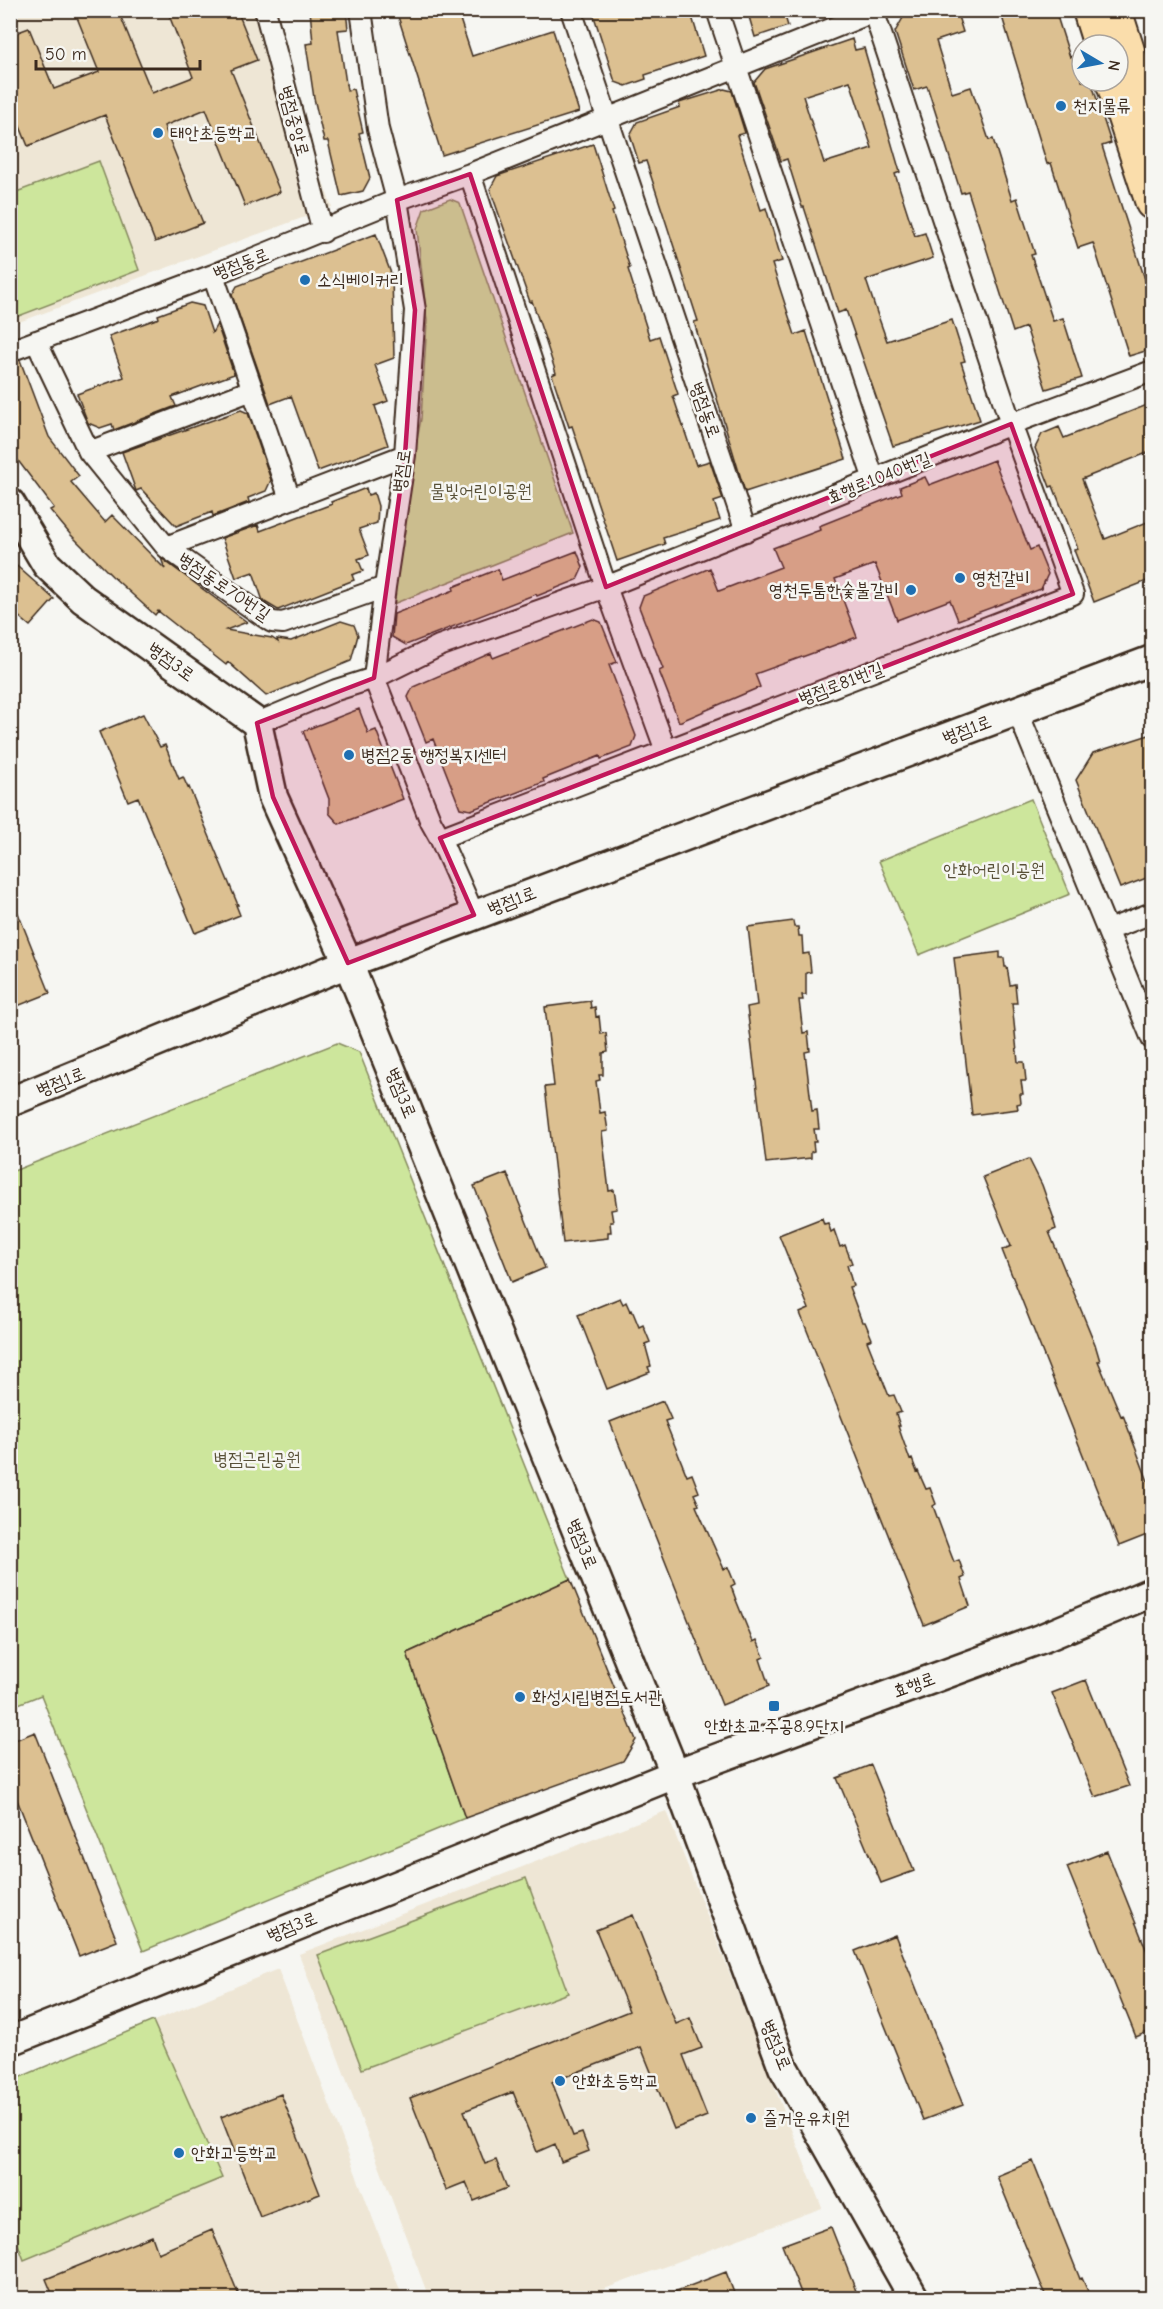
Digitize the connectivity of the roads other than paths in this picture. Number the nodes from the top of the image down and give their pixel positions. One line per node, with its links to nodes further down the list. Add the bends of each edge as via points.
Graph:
1 (265, 10): 16 (street, 병점중앙로)
2 (361, 10): 14 (street, 병점로, via 378,129)
3 (571, 10): 11 (street)
4 (717, 10): 9 (street)
5 (1089, 10): 8 (main road)
6 (1115, 10): 12 (main road)
7 (875, 11): 9 (street, 병점동로); 22 (street, 병점동로)
8 (1096, 33)
9 (735, 68): 11 (street, 병점동로); 25 (street)
10 (1116, 93): 15 (main road)
11 (606, 118): 13 (street, 병점동로); 28 (street, 병점동로)
12 (1152, 125)
13 (470, 174): 14 (street, 병점동로); 31 (street)
14 (397, 200): 16 (street, 병점동로); 24 (street, 병점로, via 415,310)
15 (1152, 203)
16 (323, 232): 17 (street, 병점동로)
17 (213, 275): 18 (street, 병점동로); 21 (street)
18 (36, 341): 19 (street, 병점동로); 23 (street, 병점동로70번길)
19 (10, 351)
20 (1152, 371): 22 (street, 효행로1040번길)
21 (252, 390): 23 (street); 26 (street)
22 (1011, 424): 25 (street, 효행로1040번길); 36 (street, 병점로81번길, via 1073,594)
23 (89, 452): 29 (street, 병점동로70번길)
24 (405, 455): 26 (street, 병점동로70번길); 30 (street, 병점로)
25 (874, 480): 28 (street, 효행로1040번길)
26 (290, 499): 29 (street, 병점동로70번길)
27 (10, 502): 35 (street, 병점3로, via 47,565 83,599)
28 (746, 531): 31 (street, 효행로1040번길)
29 (166, 547): 30 (street, 병점동로70번길, via 272,622 283,623)
30 (385, 587): 33 (street, 병점로)
31 (606, 587): 33 (street, 효행로1040번길, via 439,646); 36 (street)
32 (1152, 660): 34 (street, 병점1로)
33 (374, 678): 35 (street, 효행로1040번길); 37 (street, 병점로)
34 (1017, 710): 39 (street, 병점1로); 40 (street)
35 (256, 723): 41 (street, 병점3로, via 273,797)
36 (666, 751): 37 (street, 병점로81번길)
37 (440, 838): 39 (street, 병점로)
38 (1152, 913): 40 (street)
39 (474, 915): 41 (street, 병점1로)
40 (1108, 930): 42 (street)
41 (348, 963): 43 (street, 병점1로); 45 (street, 병점3로)
42 (1152, 1039)
43 (10, 1102)
44 (1152, 1592): 45 (street, 효행로, via 1043,1638)
45 (675, 1774): 46 (street, 병점3로); 47 (street, 병점3로, via 783,2067)
46 (10, 2041)
47 (914, 2298)

